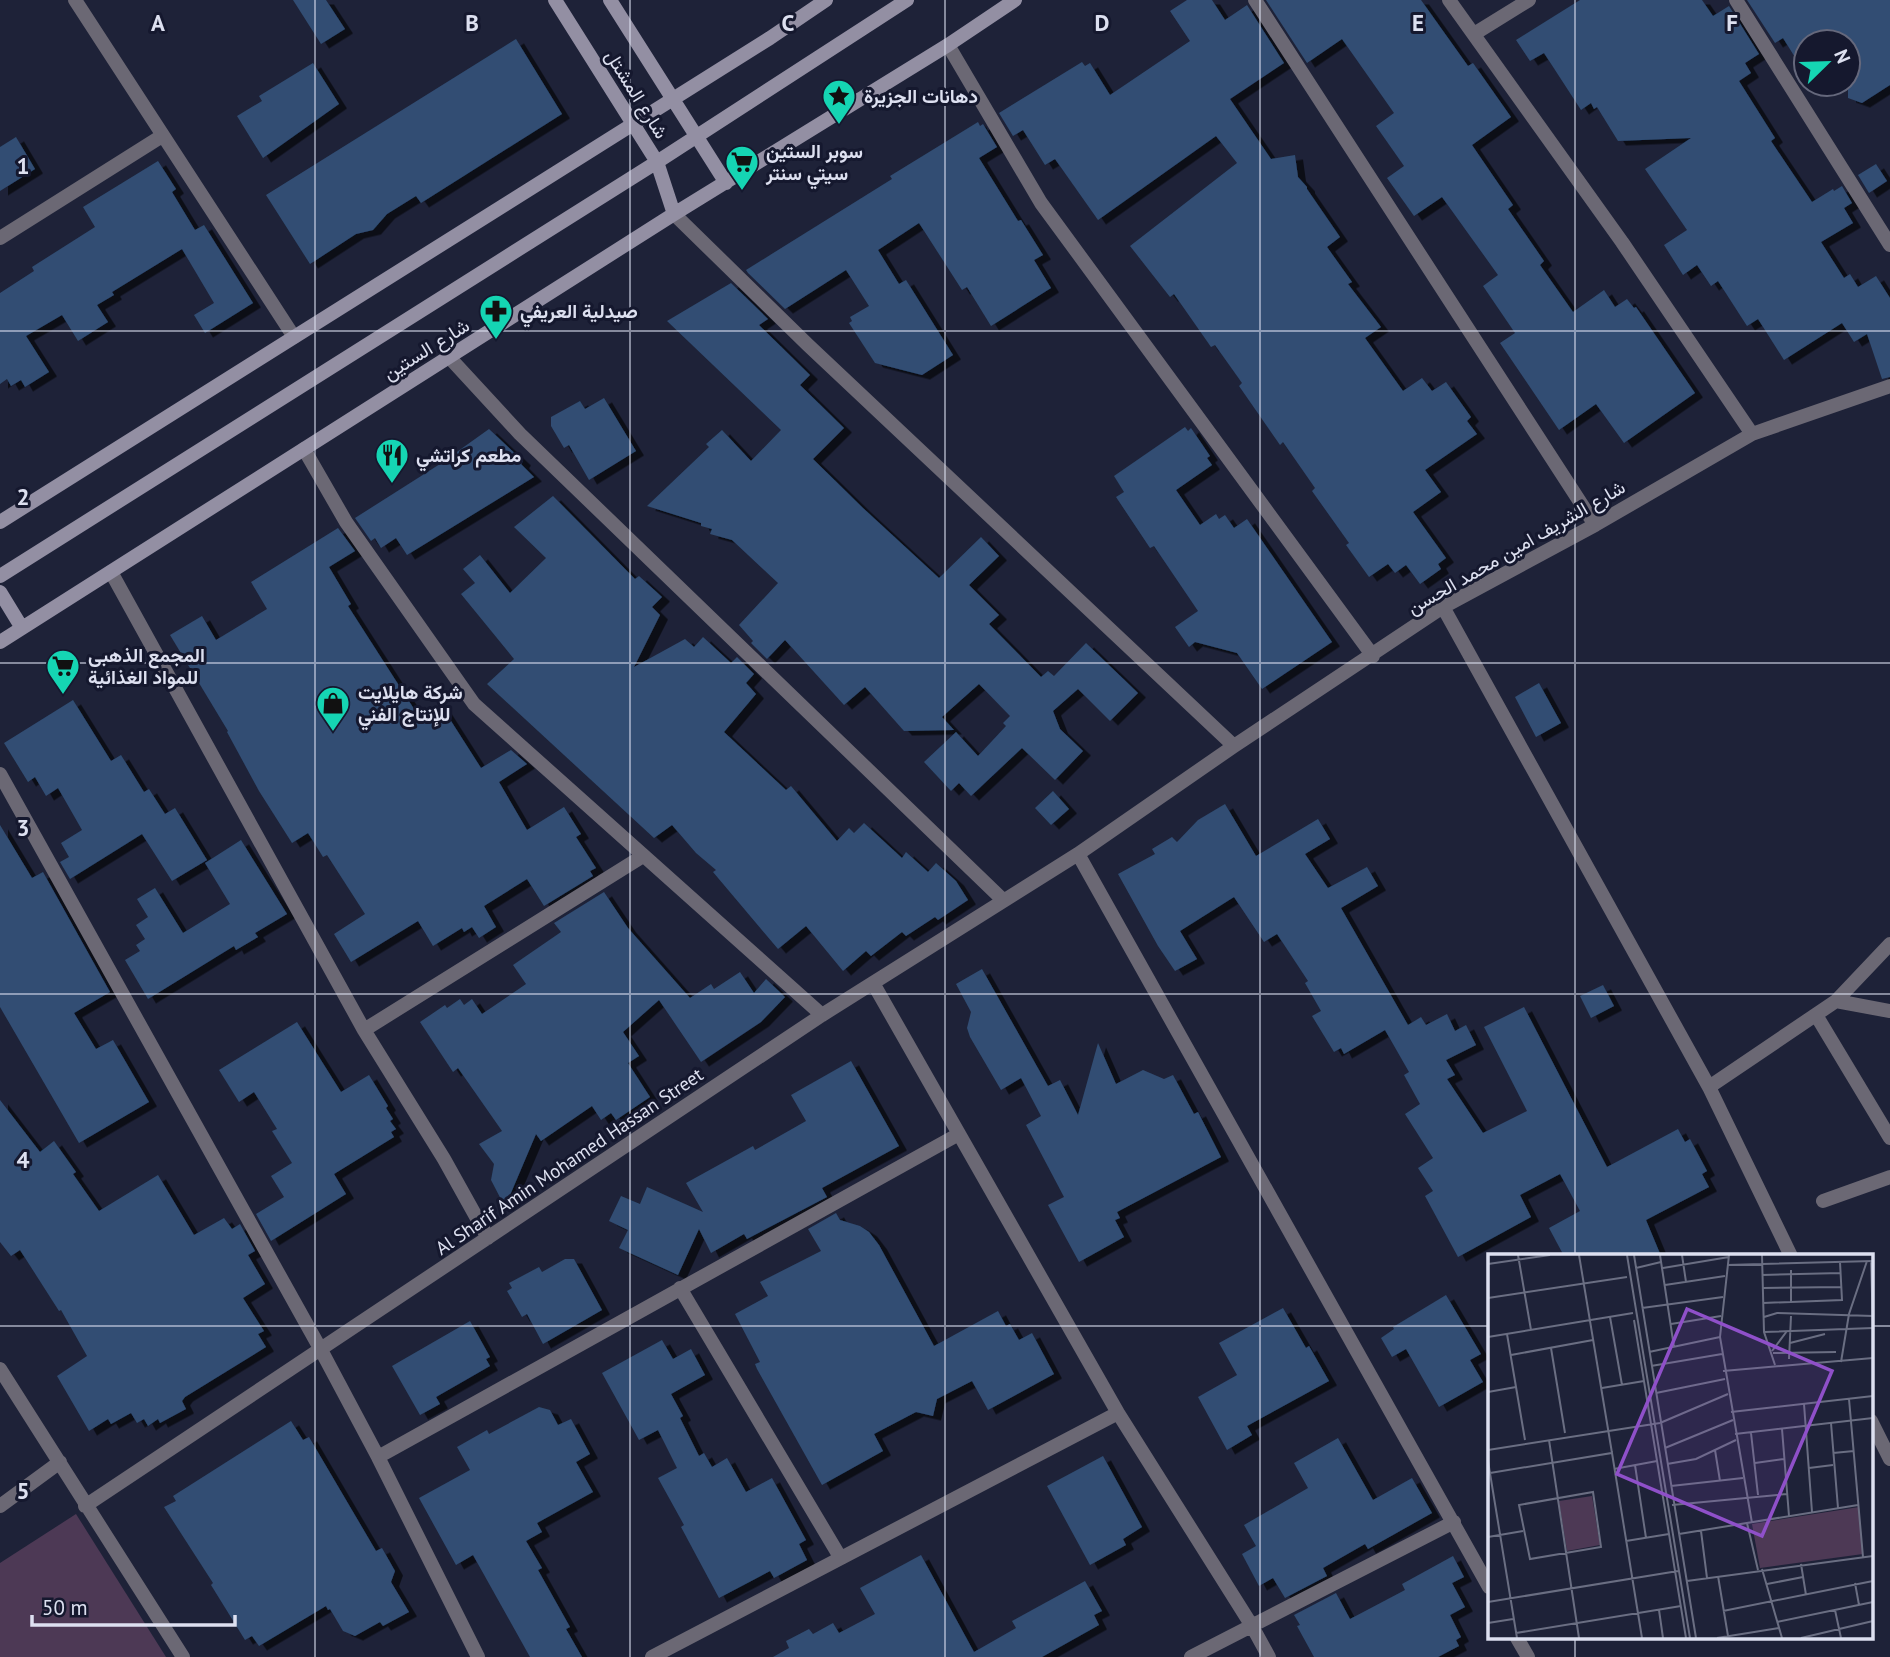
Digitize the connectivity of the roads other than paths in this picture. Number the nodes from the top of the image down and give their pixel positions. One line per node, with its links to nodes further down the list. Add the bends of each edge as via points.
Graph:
1 (75, 0): 15 (street)
2 (555, 0): 14 (main road, شارع المشتل)
3 (610, 0): 13 (main road, شارع المشتل)
4 (826, 0): 13 (main road)
5 (907, 0): 16 (main road, شارع الستين)
6 (1015, 0): 12 (main road, شارع الستين)
7 (1255, 0): 28 (street)
8 (1449, 0): 11 (street)
9 (1529, 0): 11 (street)
10 (1736, 0): 21 (street)
11 (1474, 34): 25 (street)
12 (948, 45): 18 (main road, شارع الستين); 35 (street, via 1041,203)
13 (672, 99): 14 (main road); 16 (main road, شارع المشتل)
14 (632, 124): 17 (main road, شارع المشتل); 22 (main road)
15 (162, 136): 20 (street); 22 (street)
16 (696, 137): 17 (main road, شارع الستين); 18 (main road, شارع المشتل)
17 (657, 162): 19 (main road, شارع المشتل); 30 (main road, شارع الستين)
18 (726, 183): 19 (main road, شارع الستين)
19 (674, 215): 23 (main road, شارع الستين); 36 (street)
20 (0, 238)
21 (1890, 245)
22 (294, 337): 27 (main road)
23 (449, 357): 26 (main road, شارع الستين); 40 (street, via 520,434)
24 (1890, 386): 25 (street, شارع الشريف امين محمد الحسن)
25 (1752, 434): 28 (street, شارع الشريف امين محمد الحسن)
26 (304, 449): 29 (main road, شارع الستين); 39 (street, via 346,522 474,704)
27 (0, 522)
28 (1595, 524): 32 (street, شارع الشريف امين محمد الحسن)
29 (111, 572): 33 (main road, شارع الستين); 47 (street)
30 (0, 576)
31 (0, 592): 33 (main road)
32 (1443, 607): 35 (street, شارع الشريف امين محمد الحسن); 48 (street)
33 (22, 628): 34 (main road, شارع الستين)
34 (0, 642)
35 (1373, 656): 36 (street, شارع الشريف امين محمد الحسن)
36 (1234, 746): 38 (street, شارع الشريف امين محمد الحسن)
37 (0, 774): 56 (street)
38 (1078, 854): 40 (street, Al Sharif Amin Mohamed Hassan Street); 65 (street)
39 (643, 856): 45 (street); 47 (street)
40 (1003, 900): 42 (street, Al Sharif Amin Mohamed Hassan Street)
41 (1890, 944): 43 (street)
42 (873, 983): 45 (street, Al Sharif Amin Mohamed Hassan Street); 49 (street)
43 (1836, 1001): 44 (street); 46 (street)
44 (1890, 1011)
45 (822, 1015): 53 (street, Al Sharif Amin Mohamed Hassan Street)
46 (1816, 1015): 48 (street); 50 (street)
47 (365, 1030): 53 (street)
48 (1709, 1087): 54 (street)
49 (959, 1134): 55 (street); 58 (street)
50 (1890, 1138)
51 (1890, 1177): 52 (street)
52 (1824, 1200)
53 (488, 1238): 56 (street, Al Sharif Amin Mohamed Hassan Street)
54 (1790, 1254)
55 (680, 1289): 60 (street); 66 (street)
56 (321, 1350): 60 (street); 64 (street, Al Sharif Amin Mohamed Hassan Street)
57 (0, 1369): 62 (street)
58 (1118, 1413): 66 (street); 68 (street)
59 (1872, 1423): 61 (street)
60 (378, 1457): 71 (street)
61 (1890, 1459)
62 (60, 1462): 63 (street); 64 (street)
63 (0, 1506)
64 (85, 1506): 70 (street)
65 (1454, 1522): 67 (street); 68 (street)
66 (840, 1557): 72 (street)
67 (1488, 1585)
68 (1252, 1626): 73 (street); 74 (street)
69 (1518, 1640): 75 (street)
70 (183, 1657)
71 (478, 1657)
72 (652, 1657)
73 (1191, 1657)
74 (1269, 1657)
75 (1528, 1657)

